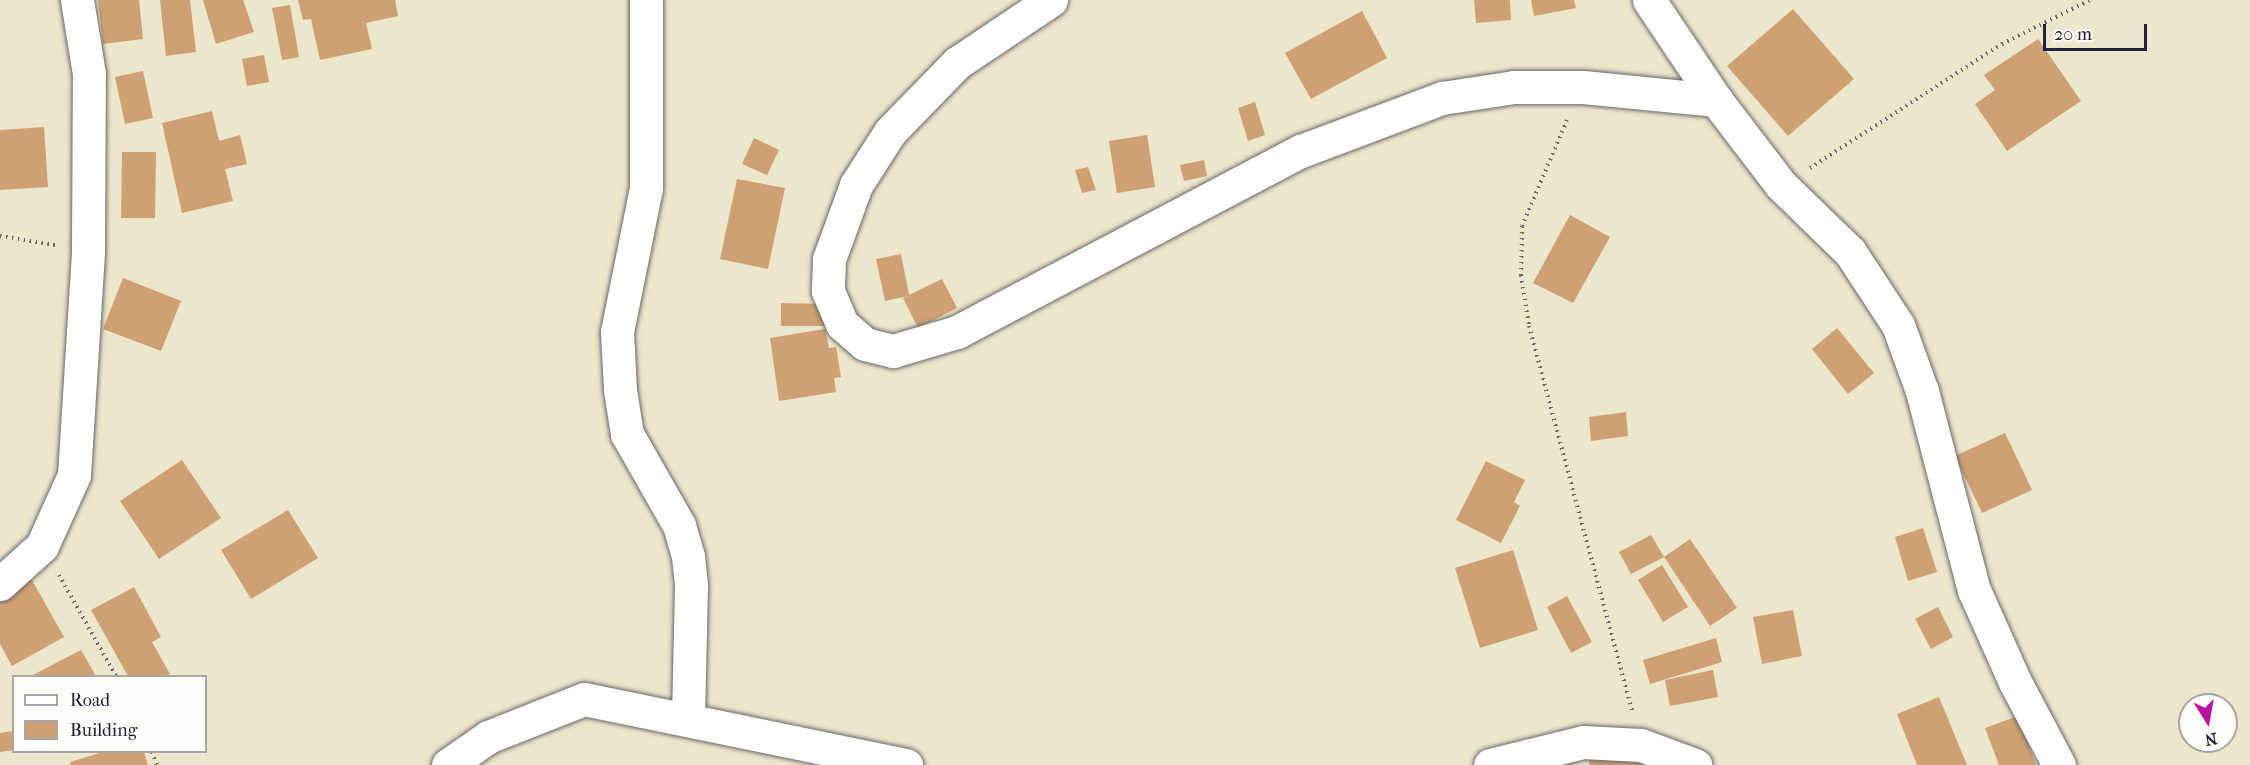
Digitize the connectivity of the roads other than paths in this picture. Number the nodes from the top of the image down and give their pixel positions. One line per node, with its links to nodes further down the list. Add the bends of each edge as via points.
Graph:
1 (77, 0): 6 (street, via 88,74 88,251 74,475 42,546)
2 (646, 0): 7 (street, via 646,188 617,332 620,390 627,434 679,525 688,556 692,586)
3 (1051, 0): 5 (street, via 957,63 890,132 856,185 829,258 828,291 842,324 865,344 893,351 957,332 1301,151 1442,98 1514,87 1583,87)
4 (1649, 0): 5 (street)
5 (1716, 100): 12 (street, via 1781,185 1850,252 1898,325 1923,391 1974,590 2015,682)
6 (0, 584)
7 (688, 720): 8 (street, via 584,699 488,737); 9 (street)
8 (448, 765)
9 (906, 765)
10 (1490, 765): 11 (street, via 1583,742 1641,746)
11 (1695, 765)
12 (2059, 765)

